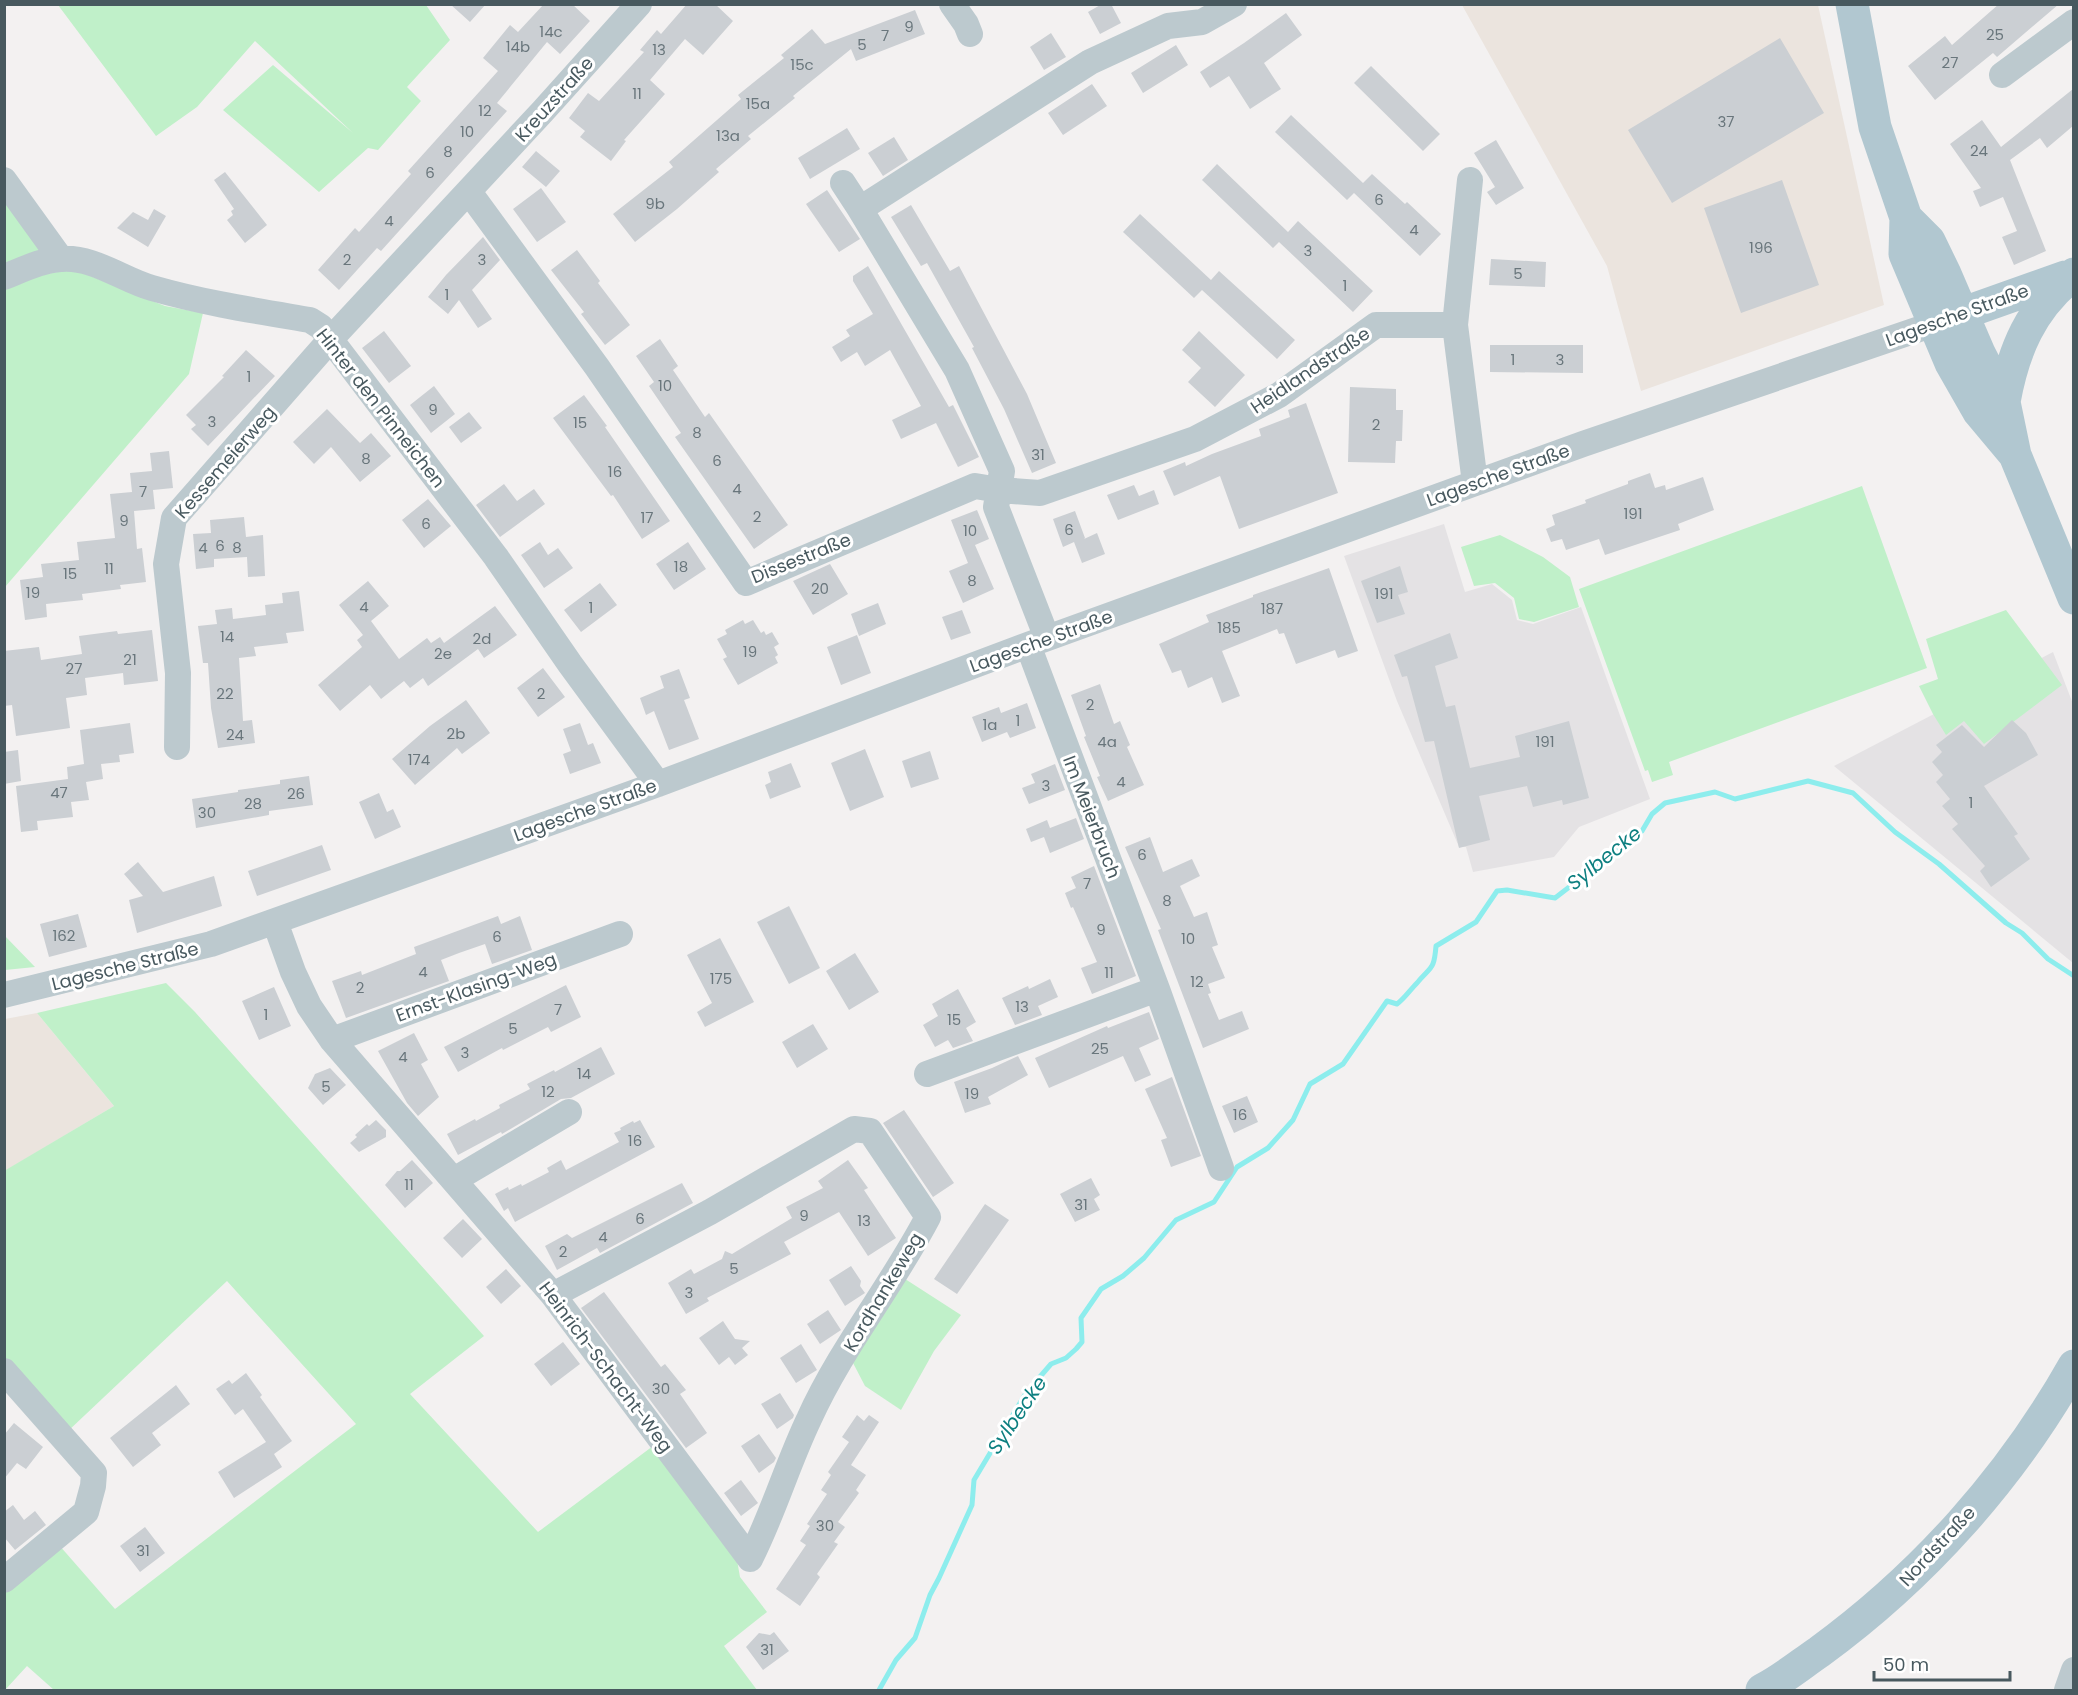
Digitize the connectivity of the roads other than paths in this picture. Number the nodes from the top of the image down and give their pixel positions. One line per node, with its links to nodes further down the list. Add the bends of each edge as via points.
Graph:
1 (639, 4): 11 (street, Kreuzstraße)
2 (952, 4): 6 (street)
3 (1234, 4): 12 (street, via 1202,22 1168,26 1090,62)
4 (1852, 4): 16 (main road, via 1875,126 1906,218 1905,254)
5 (2073, 21): 7 (street)
6 (970, 34)
7 (2002, 75)
8 (4, 180): 13 (street)
9 (1470, 180): 17 (street)
10 (843, 183): 12 (street)
11 (469, 192): 18 (street, Kreuzstraße); 22 (street, Dissestraße, via 597,367 746,583 975,486)
12 (860, 208): 22 (street, via 957,370 1002,471)
13 (62, 259): 15 (street); 18 (street, Hinter den Pinneichen, via 81,260 170,293 310,320)
14 (2073, 274): 16 (main road, Lagesche Straße); 19 (main road, via 2056,287 2034,315 2010,369)
15 (4, 278)
16 (1948, 319): 19 (main road); 20 (main road, via 1951,363 1979,412); 21 (street, Lagesche Straße)
17 (1455, 325): 21 (street); 22 (street, Heidlandstraße, via 1376,325 1279,395 1195,440 1040,493)
18 (330, 340): 25 (street, Kessemeierweg, via 174,518 166,564 178,674); 26 (street, Hinter den Pinneichen, via 496,556)
19 (2004, 402): 20 (main road)
20 (2015, 455): 23 (main road)
21 (1475, 483): 24 (street, Lagesche Straße)
22 (999, 490): 24 (street, via 996,507)
23 (2073, 598)
24 (1037, 642): 26 (street, Lagesche Straße); 29 (street, Im Meierbruch)
25 (177, 747)
26 (657, 784): 27 (street, Lagesche Straße)
27 (275, 922): 30 (street, Lagesche Straße, via 182,953); 31 (street, Heinrich-Schacht-Weg, via 309,1006)
28 (620, 934): 31 (street, Ernst-Klasing-Weg)
29 (1157, 989): 32 (street); 34 (street, Im Meierbruch)
30 (4, 995)
31 (332, 1040): 35 (street, Heinrich-Schacht-Weg)
32 (927, 1074)
33 (569, 1112): 35 (street)
34 (1221, 1168)
35 (454, 1180): 36 (street, Heinrich-Schacht-Weg)
36 (553, 1295): 39 (street, Heinrich-Schacht-Weg); 39 (street, Kordhankeweg, via 710,1212 854,1129 870,1131 928,1217 809,1419)
37 (2073, 1366): 42 (main road, Nordstraße, via 2019,1452 1906,1581 1842,1635)
38 (4, 1371): 40 (street, via 93,1473 93,1486 86,1512)
39 (750, 1559)
40 (4, 1580)
41 (2073, 1670): 43 (street)
42 (1762, 1690)
43 (2067, 1690)

